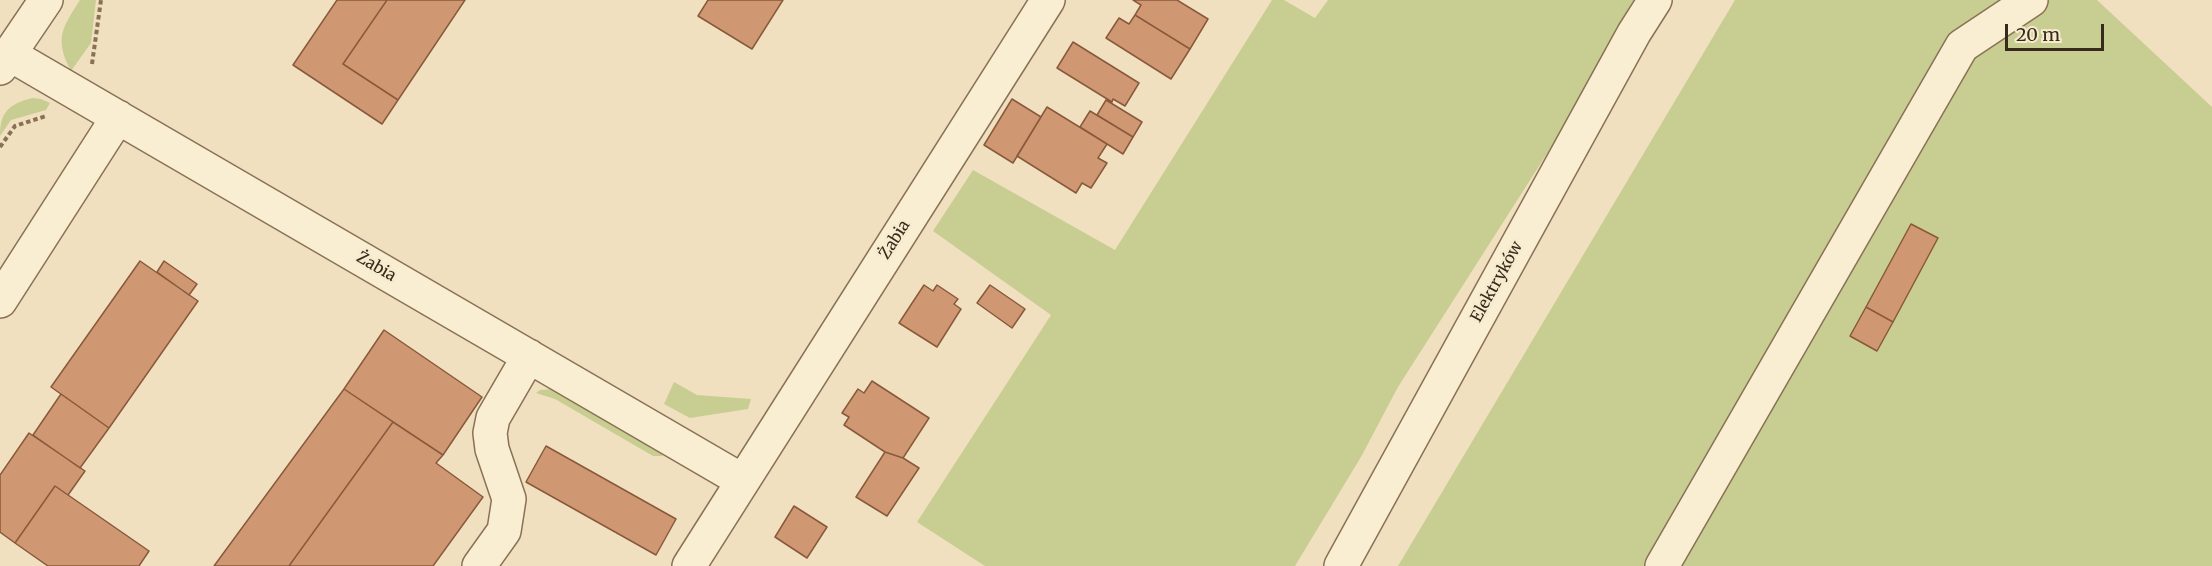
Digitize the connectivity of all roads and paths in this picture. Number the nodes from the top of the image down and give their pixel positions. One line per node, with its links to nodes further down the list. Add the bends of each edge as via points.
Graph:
1 (46, 0): 5 (street)
2 (1048, 0): 9 (street, Żabia)
3 (1655, 0): 12 (street, Elektryków)
4 (2031, 0): 13 (street, via 1962,46)
5 (5, 61): 6 (street, Żabia)
6 (118, 117): 7 (street); 8 (street, Żabia)
7 (0, 301)
8 (529, 356): 9 (street, Żabia); 10 (street, via 493,418 492,448 509,499 504,531)
9 (743, 481): 11 (street, Żabia)
10 (479, 566)
11 (689, 566)
12 (1341, 566)
13 (1662, 566)

